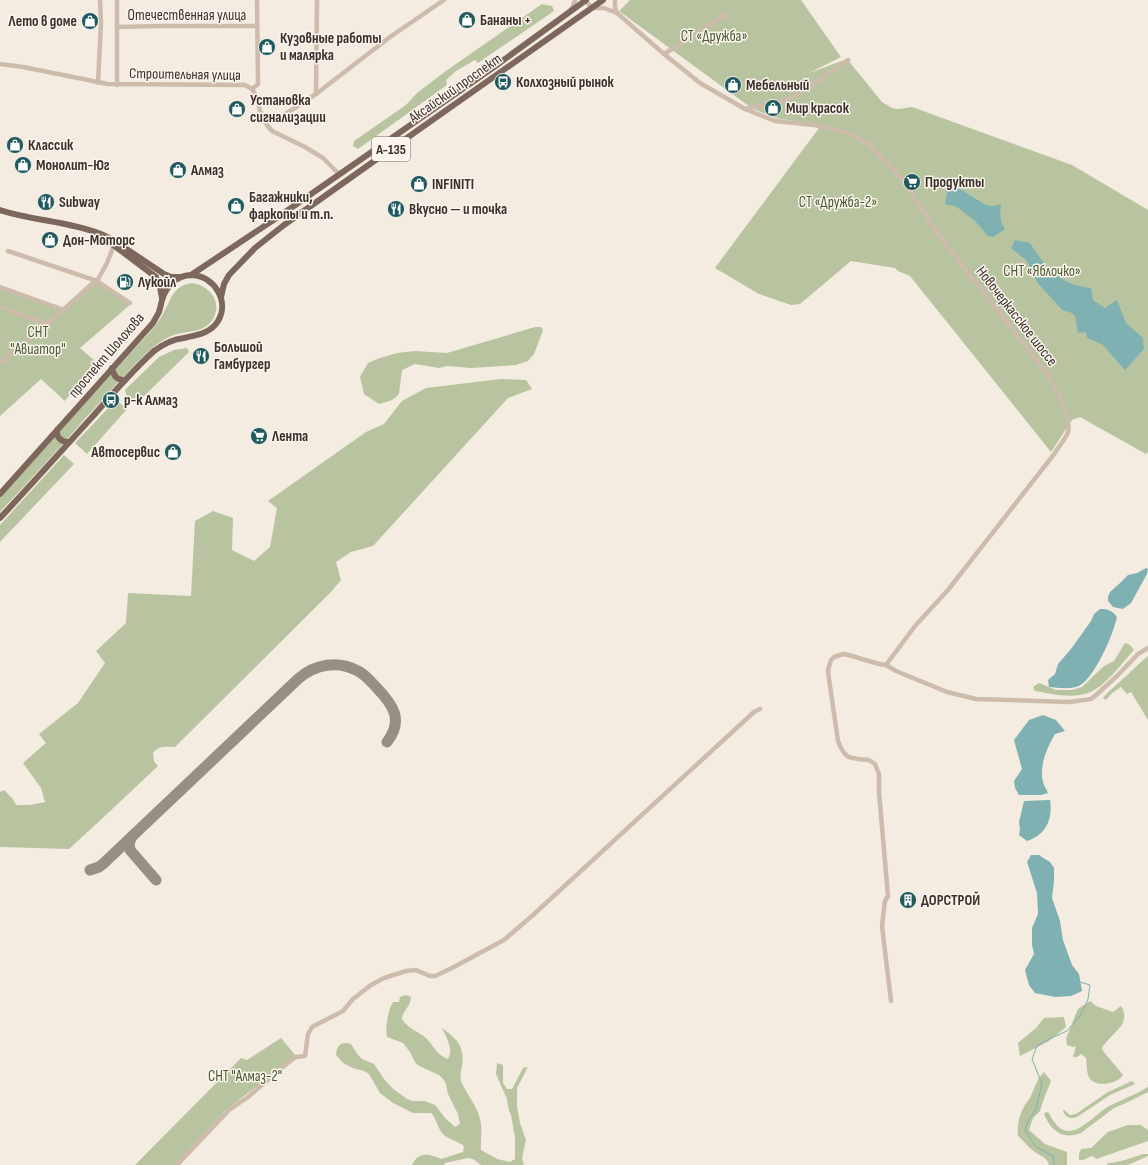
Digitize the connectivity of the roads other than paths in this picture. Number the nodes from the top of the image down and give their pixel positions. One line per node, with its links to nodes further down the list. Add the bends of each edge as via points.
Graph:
1 (100, 0): 20 (street)
2 (117, 0): 15 (street)
3 (257, 0): 14 (street)
4 (317, 0): 23 (street)
5 (444, 0): 23 (street, via 390,37)
6 (575, 0): 12 (street)
7 (585, 0): 10 (street); 12 (main road, Аксайский проспект / А-135); 16 (main road, via 586,8 563,24)
8 (603, 0): 10 (main road, Аксайский проспект / А-135)
9 (615, 0): 11 (street)
10 (593, 8): 11 (street, via 604,8); 16 (main road, Аксайский проспект / А-135)
11 (617, 13): 17 (street, Новочеркасское шоссе)
12 (567, 14): 26 (main road, Аксайский проспект / А-135)
13 (727, 14): 17 (street)
14 (257, 26): 15 (street, Отечественная улица); 22 (street, via 258,84)
15 (117, 27): 21 (street)
16 (560, 30): 35 (main road, Аксайский проспект / А-135, via 254,248 229,274)
17 (664, 54): 24 (street, Новочеркасское шоссе, via 700,83)
18 (848, 60): 24 (street, via 804,91 784,101)
19 (0, 64): 20 (street, Строительная улица)
20 (98, 83): 21 (street, Строительная улица)
21 (118, 84): 22 (street, Строительная улица, via 236,85)
22 (252, 89): 25 (street)
23 (316, 94): 25 (street, via 284,115)
24 (745, 109): 50 (street, Новочеркасское шоссе, via 775,121 814,125 850,133 878,153 902,179 937,233 1051,379 1066,414 1068,434 1055,453)
25 (263, 120): 26 (street, via 272,131 323,158)
26 (339, 174): 31 (main road, Аксайский проспект / А-135)
27 (0, 210): 28 (main road)
28 (87, 229): 29 (main road); 32 (main road, via 115,241 164,274)
29 (114, 246): 33 (street); 36 (main road, via 156,277)
30 (8, 250): 33 (street)
31 (191, 275): 32 (main road); 35 (main road, via 206,279 216,287)
32 (181, 277): 36 (main road, проспект Шолохова, via 173,282)
33 (97, 281): 37 (street); 39 (street)
34 (0, 287): 39 (street)
35 (221, 296): 43 (main road, проспект Шолохова, via 221,314 213,328 203,334 169,342 156,350)
36 (162, 299): 42 (main road, проспект Шолохова, via 153,323)
37 (130, 303)
38 (1, 307): 40 (street)
39 (64, 310): 40 (street)
40 (47, 324): 41 (street)
41 (1, 363)
42 (112, 368): 43 (main road, via 115,378); 44 (main road, проспект Шолохова)
43 (125, 380): 45 (main road, проспект Шолохова)
44 (57, 430): 45 (main road, via 59,439); 46 (main road, проспект Шолохова)
45 (69, 442): 48 (main road, проспект Шолохова)
46 (0, 494)
47 (0, 507): 48 (main road)
48 (2, 516)
49 (1148, 648): 50 (street, via 1138,654 1096,695 1090,699 1068,702 976,698 947,692)
50 (886, 665): 52 (street, via 840,654 831,660 828,670 838,741 842,750 848,756 872,761 879,774 888,896 882,926)
51 (760, 709): 53 (street, via 504,940 435,976 416,970 384,978 353,999 342,1011 312,1027 308,1034 305,1056 296,1057 230,1110)
52 (891, 1001)
53 (177, 1165)

